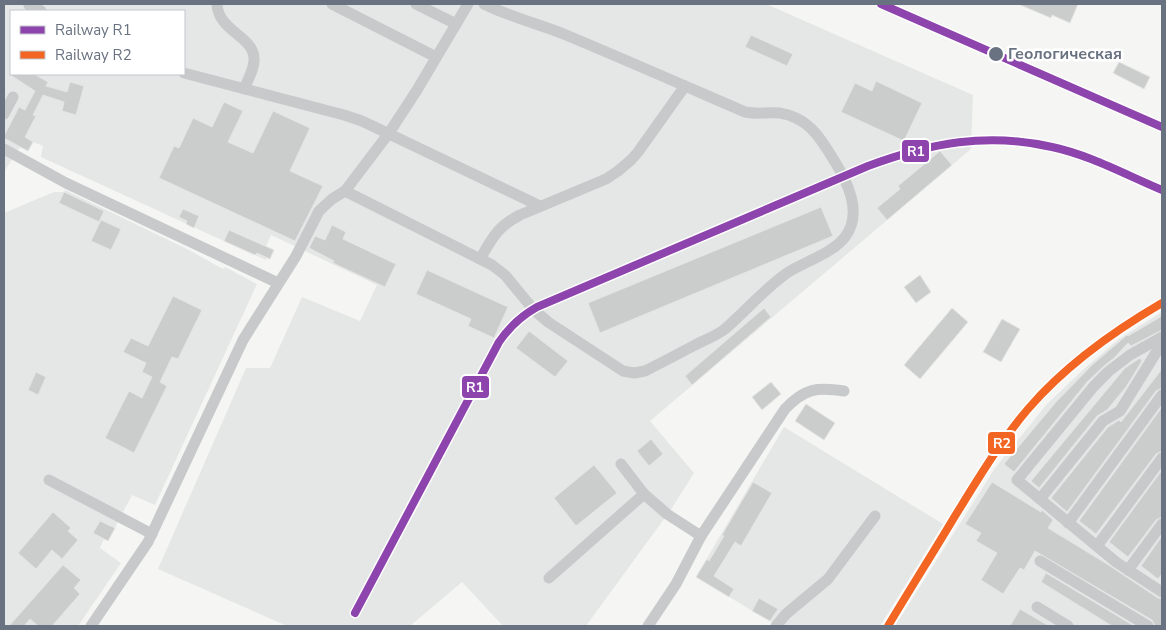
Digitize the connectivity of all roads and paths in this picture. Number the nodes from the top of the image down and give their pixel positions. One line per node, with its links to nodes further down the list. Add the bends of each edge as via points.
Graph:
1 (217, 4): 12 (lane, via 217,13 251,49 254,57)
2 (332, 4): 9 (lane)
3 (416, 4): 8 (lane)
4 (468, 4): 8 (lane)
5 (484, 4): 11 (lane)
6 (29, 5): 7 (lane)
7 (39, 10)
8 (456, 24): 9 (lane)
9 (436, 57): 15 (lane)
10 (185, 73): 12 (lane)
11 (685, 86): 18 (lane, via 625,165 606,179); 19 (lane, via 745,112 785,114 809,126 844,176 850,192 853,216 844,239 787,273 717,334 645,371 634,373 610,364 548,322 505,275)
12 (244, 88): 15 (lane, via 344,115)
13 (13, 97): 14 (lane)
14 (4, 114)
15 (389, 133): 17 (lane); 18 (lane)
16 (4, 149): 20 (lane, via 66,183)
17 (345, 191): 19 (lane); 20 (lane, via 319,211)
18 (540, 206): 19 (lane, via 496,231)
19 (480, 259)
20 (278, 283): 33 (lane, via 243,340)
21 (1162, 337): 29 (lane, via 1109,371 1017,480)
22 (1162, 343): 29 (lane, via 1120,411 1103,421)
23 (844, 391): 34 (lane, via 809,390 794,400)
24 (1162, 395): 31 (lane)
25 (1162, 458): 35 (lane)
26 (621, 464): 28 (lane)
27 (49, 480): 33 (lane)
28 (644, 494): 34 (lane); 38 (lane)
29 (1040, 499): 31 (lane)
30 (875, 516): 43 (lane, via 828,579)
31 (1068, 523): 35 (lane)
32 (1162, 524): 37 (lane)
33 (152, 534): 41 (lane)
34 (701, 536): 42 (lane, via 676,584)
35 (1096, 546): 37 (lane)
36 (1040, 561): 45 (lane)
37 (1128, 570): 39 (lane)
38 (549, 578)
39 (1161, 589)
40 (1037, 606): 44 (lane)
41 (91, 626)
42 (648, 626)
43 (776, 626)
44 (1068, 626)
45 (1148, 626)

